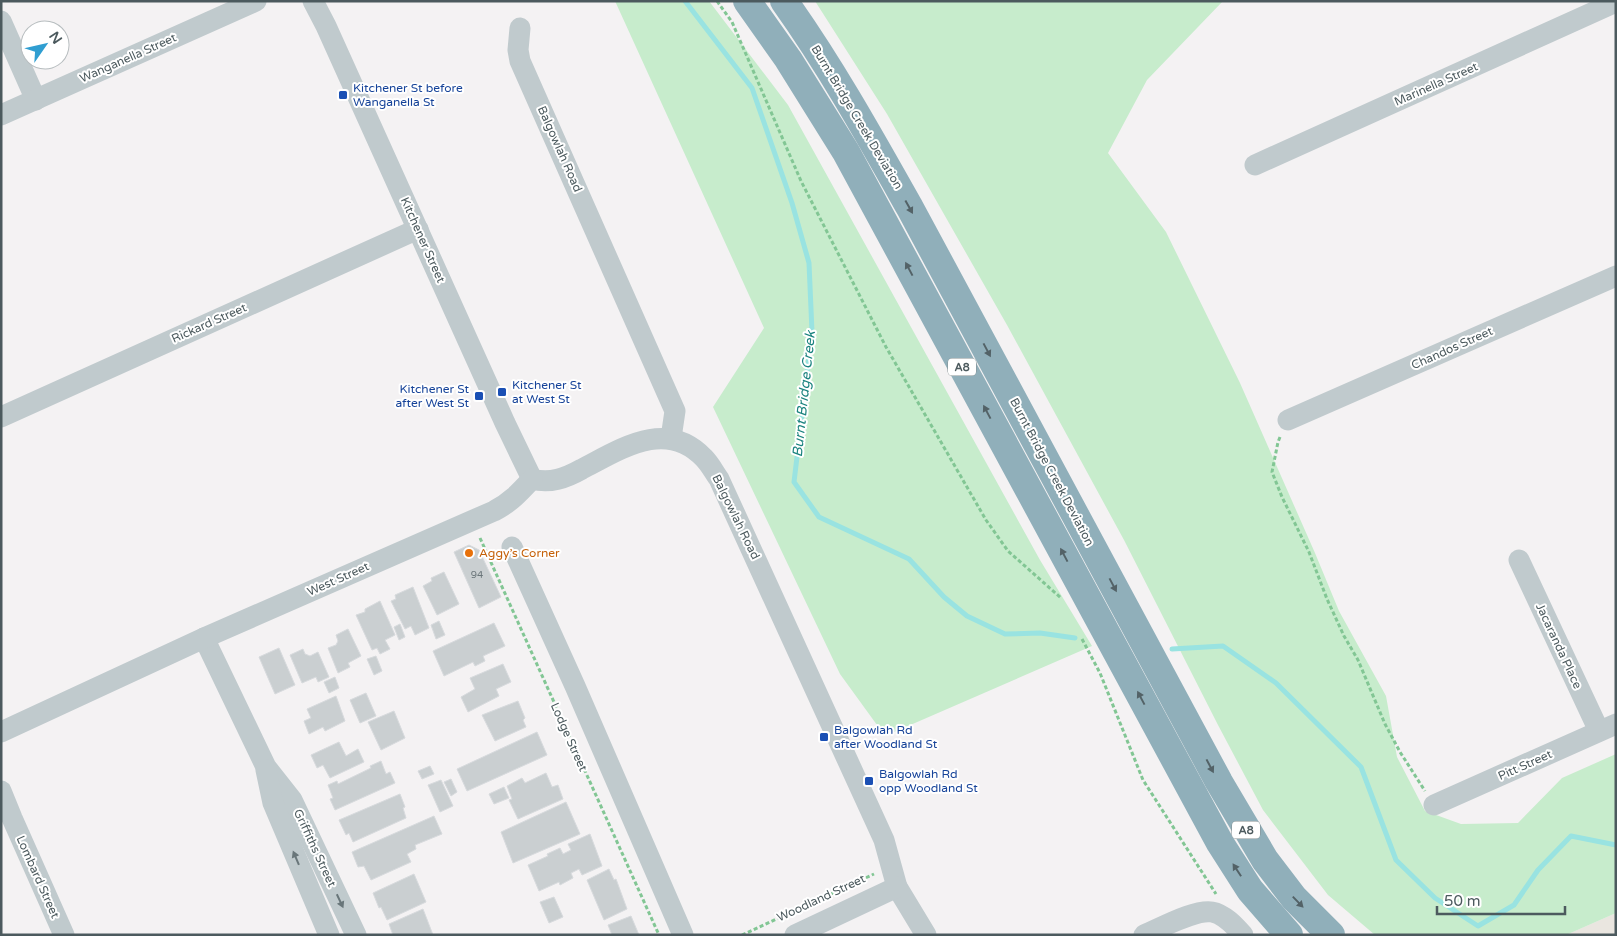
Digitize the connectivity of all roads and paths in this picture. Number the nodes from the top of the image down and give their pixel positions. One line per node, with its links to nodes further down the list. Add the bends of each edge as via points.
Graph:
1 (256, 1): 9 (street, Wanganella Street)
2 (313, 1): 12 (street, Kitchener Street)
3 (717, 1): 21 (path, via 732,22 801,181 886,347 986,520 1008,551 1061,597)
4 (747, 1): 42 (highway, A8, one-way to 4, via 1250,890 1220,843 846,152 788,58)
5 (784, 1): 43 (highway, Burnt Bridge Creek Deviation / A8, one-way to 43, via 847,98 910,208 1242,822 1294,898)
6 (1616, 2): 11 (street, Marinella Street)
7 (1, 21): 9 (street)
8 (520, 28): 16 (street, Balgowlah Road, via 520,61 675,411)
9 (36, 100): 10 (street, Wanganella Street)
10 (1, 115)
11 (1256, 165)
12 (418, 229): 14 (street, Rickard Street); 17 (street, Kitchener Street)
13 (1616, 276): 15 (street, Chandos Street)
14 (1, 417)
15 (1288, 420): 28 (path, via 1278,442 1272,472 1385,724)
16 (671, 438): 17 (street, via 644,440 553,481); 30 (street, Balgowlah Road, via 703,457 720,479 884,840)
17 (532, 478): 23 (street, West Street, via 513,499 494,511)
18 (480, 538): 35 (path, Lodge Street)
19 (512, 547): 36 (street, Lodge Street)
20 (1519, 560): 24 (street, Jacaranda Place)
21 (1065, 606)
22 (1078, 631): 31 (path, via 1100,672 1143,780)
23 (204, 638): 25 (street, West Street); 26 (street, Griffiths Street)
24 (1608, 728): 28 (street, Pitt Street)
25 (1, 732)
26 (266, 767): 33 (street, Griffiths Street, one-way to 26, via 273,804); 34 (street, Griffiths Street, one-way to 34, via 292,800)
27 (1, 791): 32 (street, Lombard Street)
28 (1434, 805)
29 (874, 874): 37 (path, Woodland Street)
30 (898, 887): 38 (street, Woodland Street); 39 (street, Balgowlah Road)
31 (1220, 900)
32 (64, 935)
33 (329, 935)
34 (356, 935)
35 (659, 935)
36 (683, 935)
37 (742, 935)
38 (795, 935)
39 (926, 935)
40 (1144, 935): 41 (street, via 1192,914 1211,911 1236,926)
41 (1243, 935)
42 (1290, 935)
43 (1331, 935)

